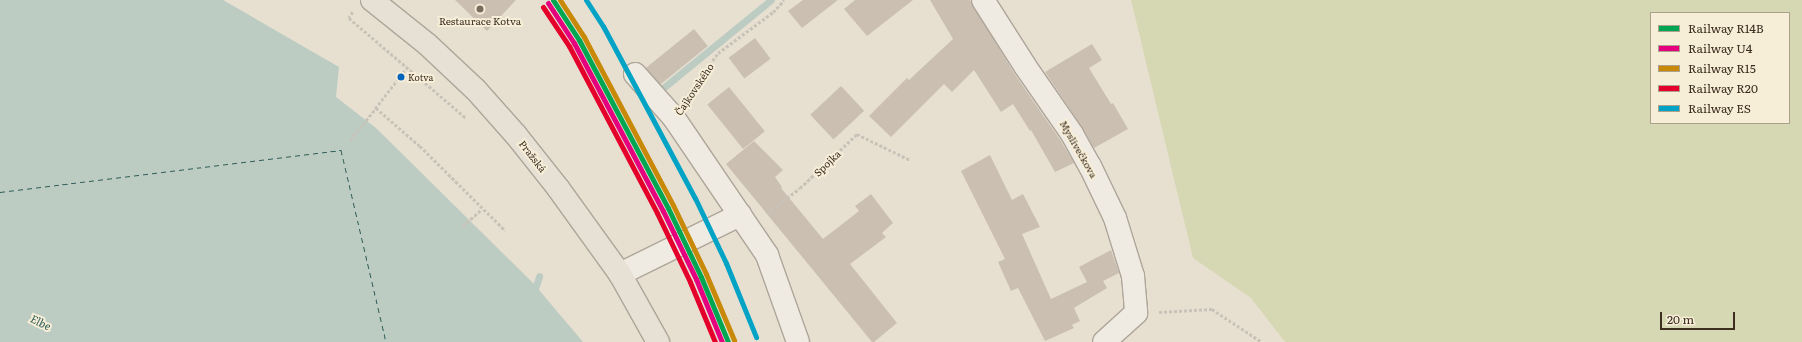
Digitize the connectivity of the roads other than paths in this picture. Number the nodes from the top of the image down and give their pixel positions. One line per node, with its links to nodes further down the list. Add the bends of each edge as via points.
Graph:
1 (983, 0): 8 (street, Myslivečkova, via 1072,134 1115,218 1132,276 1136,313)
2 (365, 3): 5 (main road, Pražská, via 427,44 476,90 558,188)
3 (636, 74): 4 (street, Čajkovského, via 674,118)
4 (745, 221): 5 (street); 7 (street, Čajkovského, via 767,255)
5 (620, 274): 6 (main road, Pražská)
6 (658, 342)
7 (798, 342)
8 (1104, 342)

